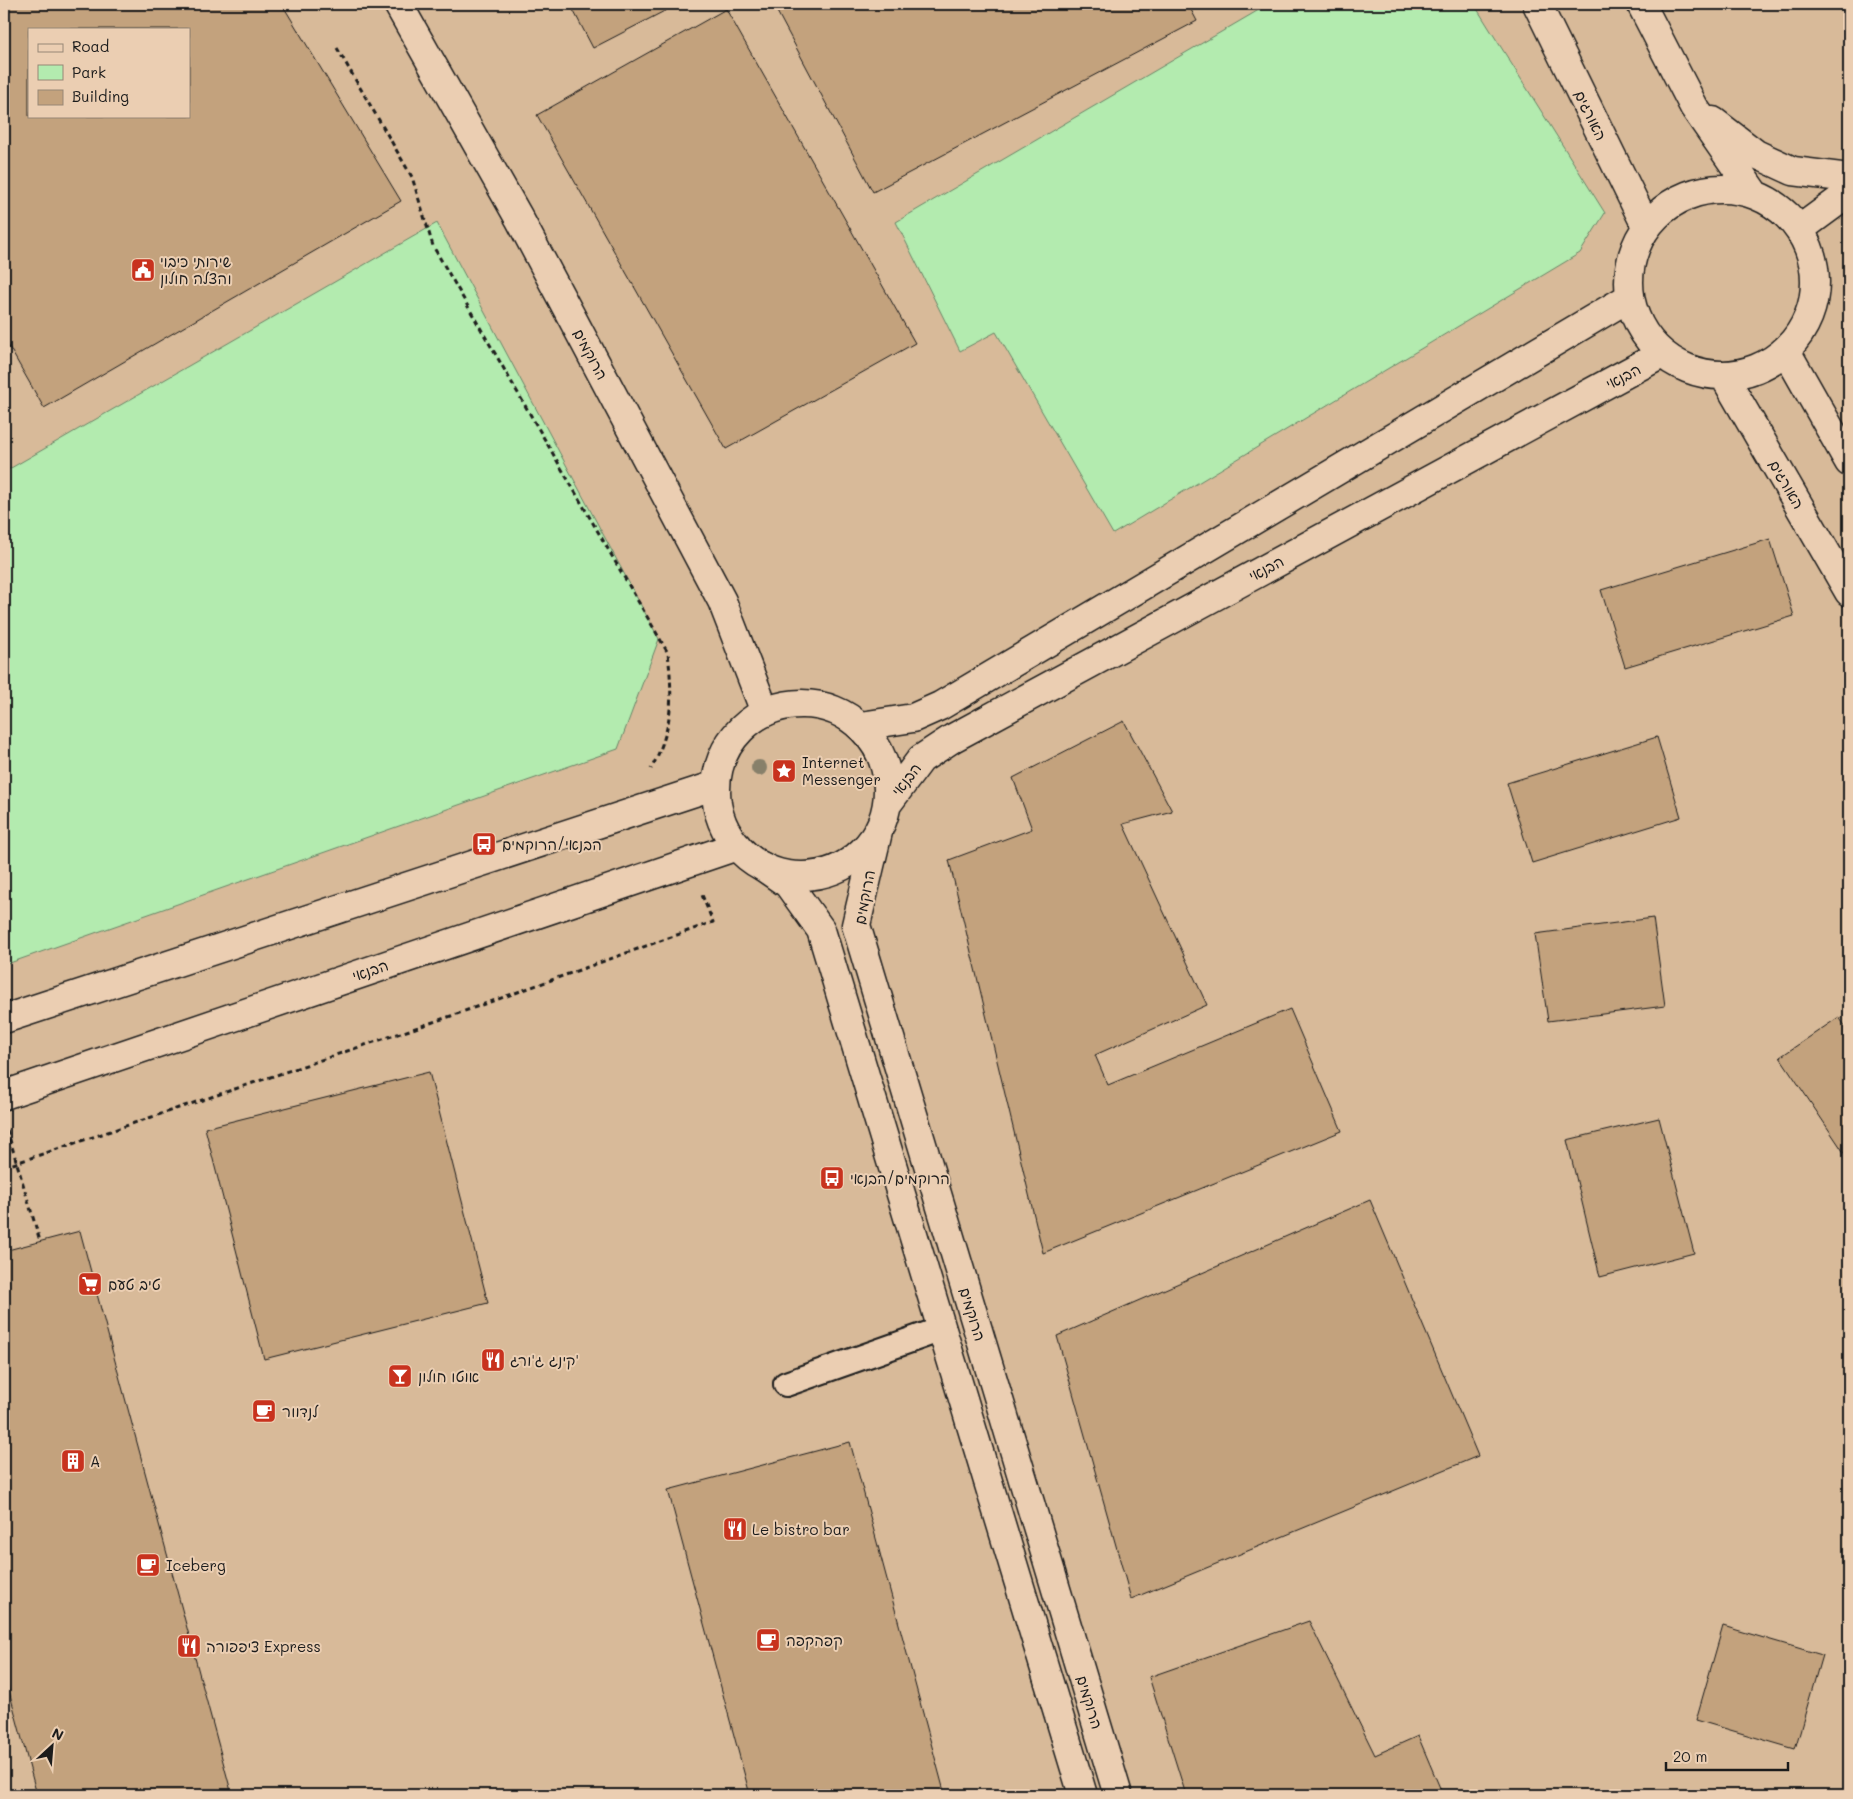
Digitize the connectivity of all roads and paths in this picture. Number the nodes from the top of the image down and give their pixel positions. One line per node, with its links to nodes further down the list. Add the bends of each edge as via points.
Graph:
1 (398, 4): 18 (street, הרוקמים, via 519,218 722,601)
2 (1536, 4): 9 (street, האורגים)
3 (1641, 4): 5 (street)
4 (337, 48): 17 (path, via 412,177 433,246)
5 (1694, 107): 6 (street, via 1756,154 1793,171); 7 (street)
6 (1849, 178)
7 (1752, 192): 9 (street, via 1723,188 1694,192 1667,205); 10 (street, via 1780,207)
8 (1849, 194): 10 (street)
9 (1646, 226): 11 (street, via 1634,248 1629,272)
10 (1800, 229): 12 (street, via 1814,260 1816,293 1807,325)
11 (1630, 297): 13 (street, via 1640,329); 19 (street, via 940,706 914,718)
12 (1786, 351): 14 (street, via 1758,369); 15 (street)
13 (1662, 354): 14 (street, via 1691,371); 21 (street, הבנאי, via 954,738 921,759)
14 (1724, 376): 16 (street, האורגים)
15 (1849, 462)
16 (1849, 592)
17 (668, 653)
18 (765, 712): 19 (street, via 798,704 815,705 831,709); 20 (street, via 746,725 731,742 721,762)
19 (861, 726): 21 (street, via 878,749 887,775)
20 (716, 785): 23 (street, via 721,818); 26 (street)
21 (888, 803): 22 (street)
22 (878, 832): 24 (street, via 862,853 840,868 814,876 787,875); 35 (street, הרוקמים, via 856,925)
23 (737, 846): 24 (street); 27 (street, הבנאי)
24 (762, 866): 32 (street, via 788,884 821,930)
25 (713, 922): 29 (path, via 451,1016)
26 (4, 1019)
27 (4, 1095)
28 (6, 1127): 29 (path)
29 (17, 1163): 30 (path); 31 (path)
30 (4, 1167)
31 (40, 1242)
32 (942, 1329): 33 (lane); 34 (street)
33 (786, 1384)
34 (1083, 1795)
35 (1118, 1795)

